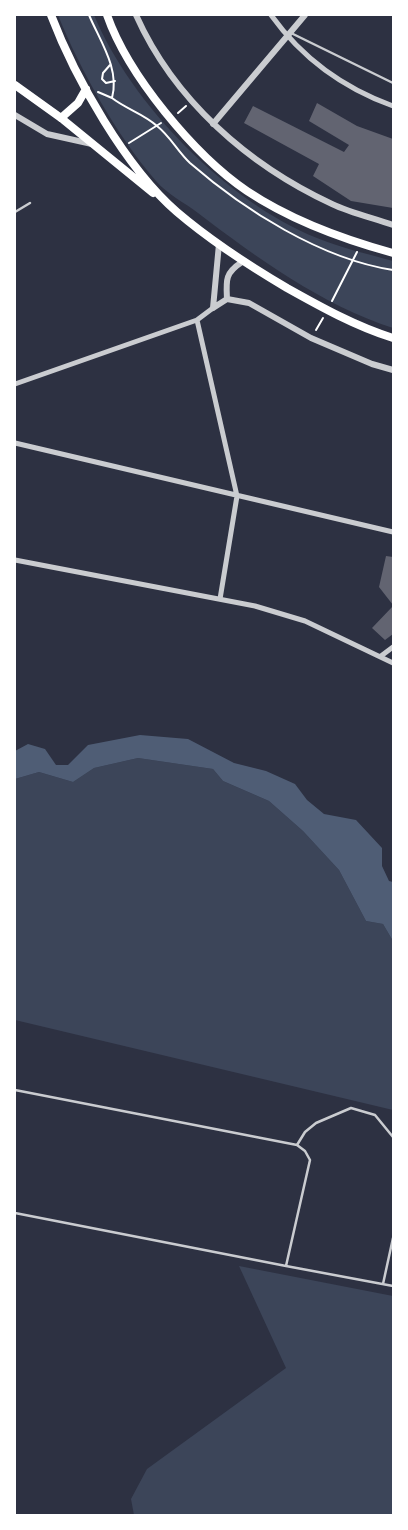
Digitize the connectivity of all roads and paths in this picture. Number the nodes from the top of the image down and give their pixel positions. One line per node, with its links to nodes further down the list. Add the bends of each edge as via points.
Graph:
1 (51, 15): 11 (main road)
2 (107, 15): 16 (main road, via 143,82)
3 (136, 15): 12 (street, via 162,63)
4 (271, 15): 6 (street)
5 (305, 15): 6 (street)
6 (290, 35): 9 (lane); 13 (street, via 324,71 372,99); 17 (street)
7 (111, 64): 8 (path, via 102,78 106,83)
8 (115, 81)
9 (393, 83)
10 (15, 85): 15 (main road)
11 (86, 89): 15 (main road); 19 (main road)
12 (192, 101): 16 (path); 17 (street)
13 (393, 106)
14 (15, 115): 18 (street, via 47,134)
15 (61, 118): 18 (main road)
16 (171, 119): 19 (path); 25 (main road, via 210,160 246,190 319,229)
17 (213, 124): 23 (street, via 255,159 292,183 333,205)
18 (93, 144): 21 (main road)
19 (122, 148): 21 (main road, via 140,173)
20 (30, 203): 22 (lane)
21 (176, 211): 24 (main road)
22 (15, 212)
23 (393, 225)
24 (219, 244): 27 (main road); 29 (street)
25 (359, 244): 26 (main road); 30 (path, via 354,261)
26 (393, 253)
27 (242, 262): 28 (street, via 230,270 226,282); 30 (main road)
28 (227, 299): 29 (street); 32 (street, via 249,303)
29 (213, 308): 31 (street)
30 (327, 311): 32 (path); 33 (main road)
31 (197, 320): 35 (street); 37 (street)
32 (312, 338): 34 (street)
33 (393, 338)
34 (393, 370)
35 (15, 384)
36 (15, 443): 37 (street)
37 (237, 496): 38 (street); 40 (street)
38 (393, 532)
39 (15, 560): 40 (street)
40 (220, 599): 42 (street, via 305,621)
41 (393, 647): 42 (street)
42 (381, 656): 43 (street)
43 (393, 663)
44 (15, 1090): 46 (lane)
45 (393, 1137): 46 (lane, via 375,1115 351,1108 316,1123)
46 (297, 1145): 49 (lane, via 310,1160)
47 (15, 1213): 49 (lane)
48 (393, 1238): 50 (lane)
49 (286, 1266): 50 (lane)
50 (383, 1284): 51 (lane)
51 (393, 1286)

